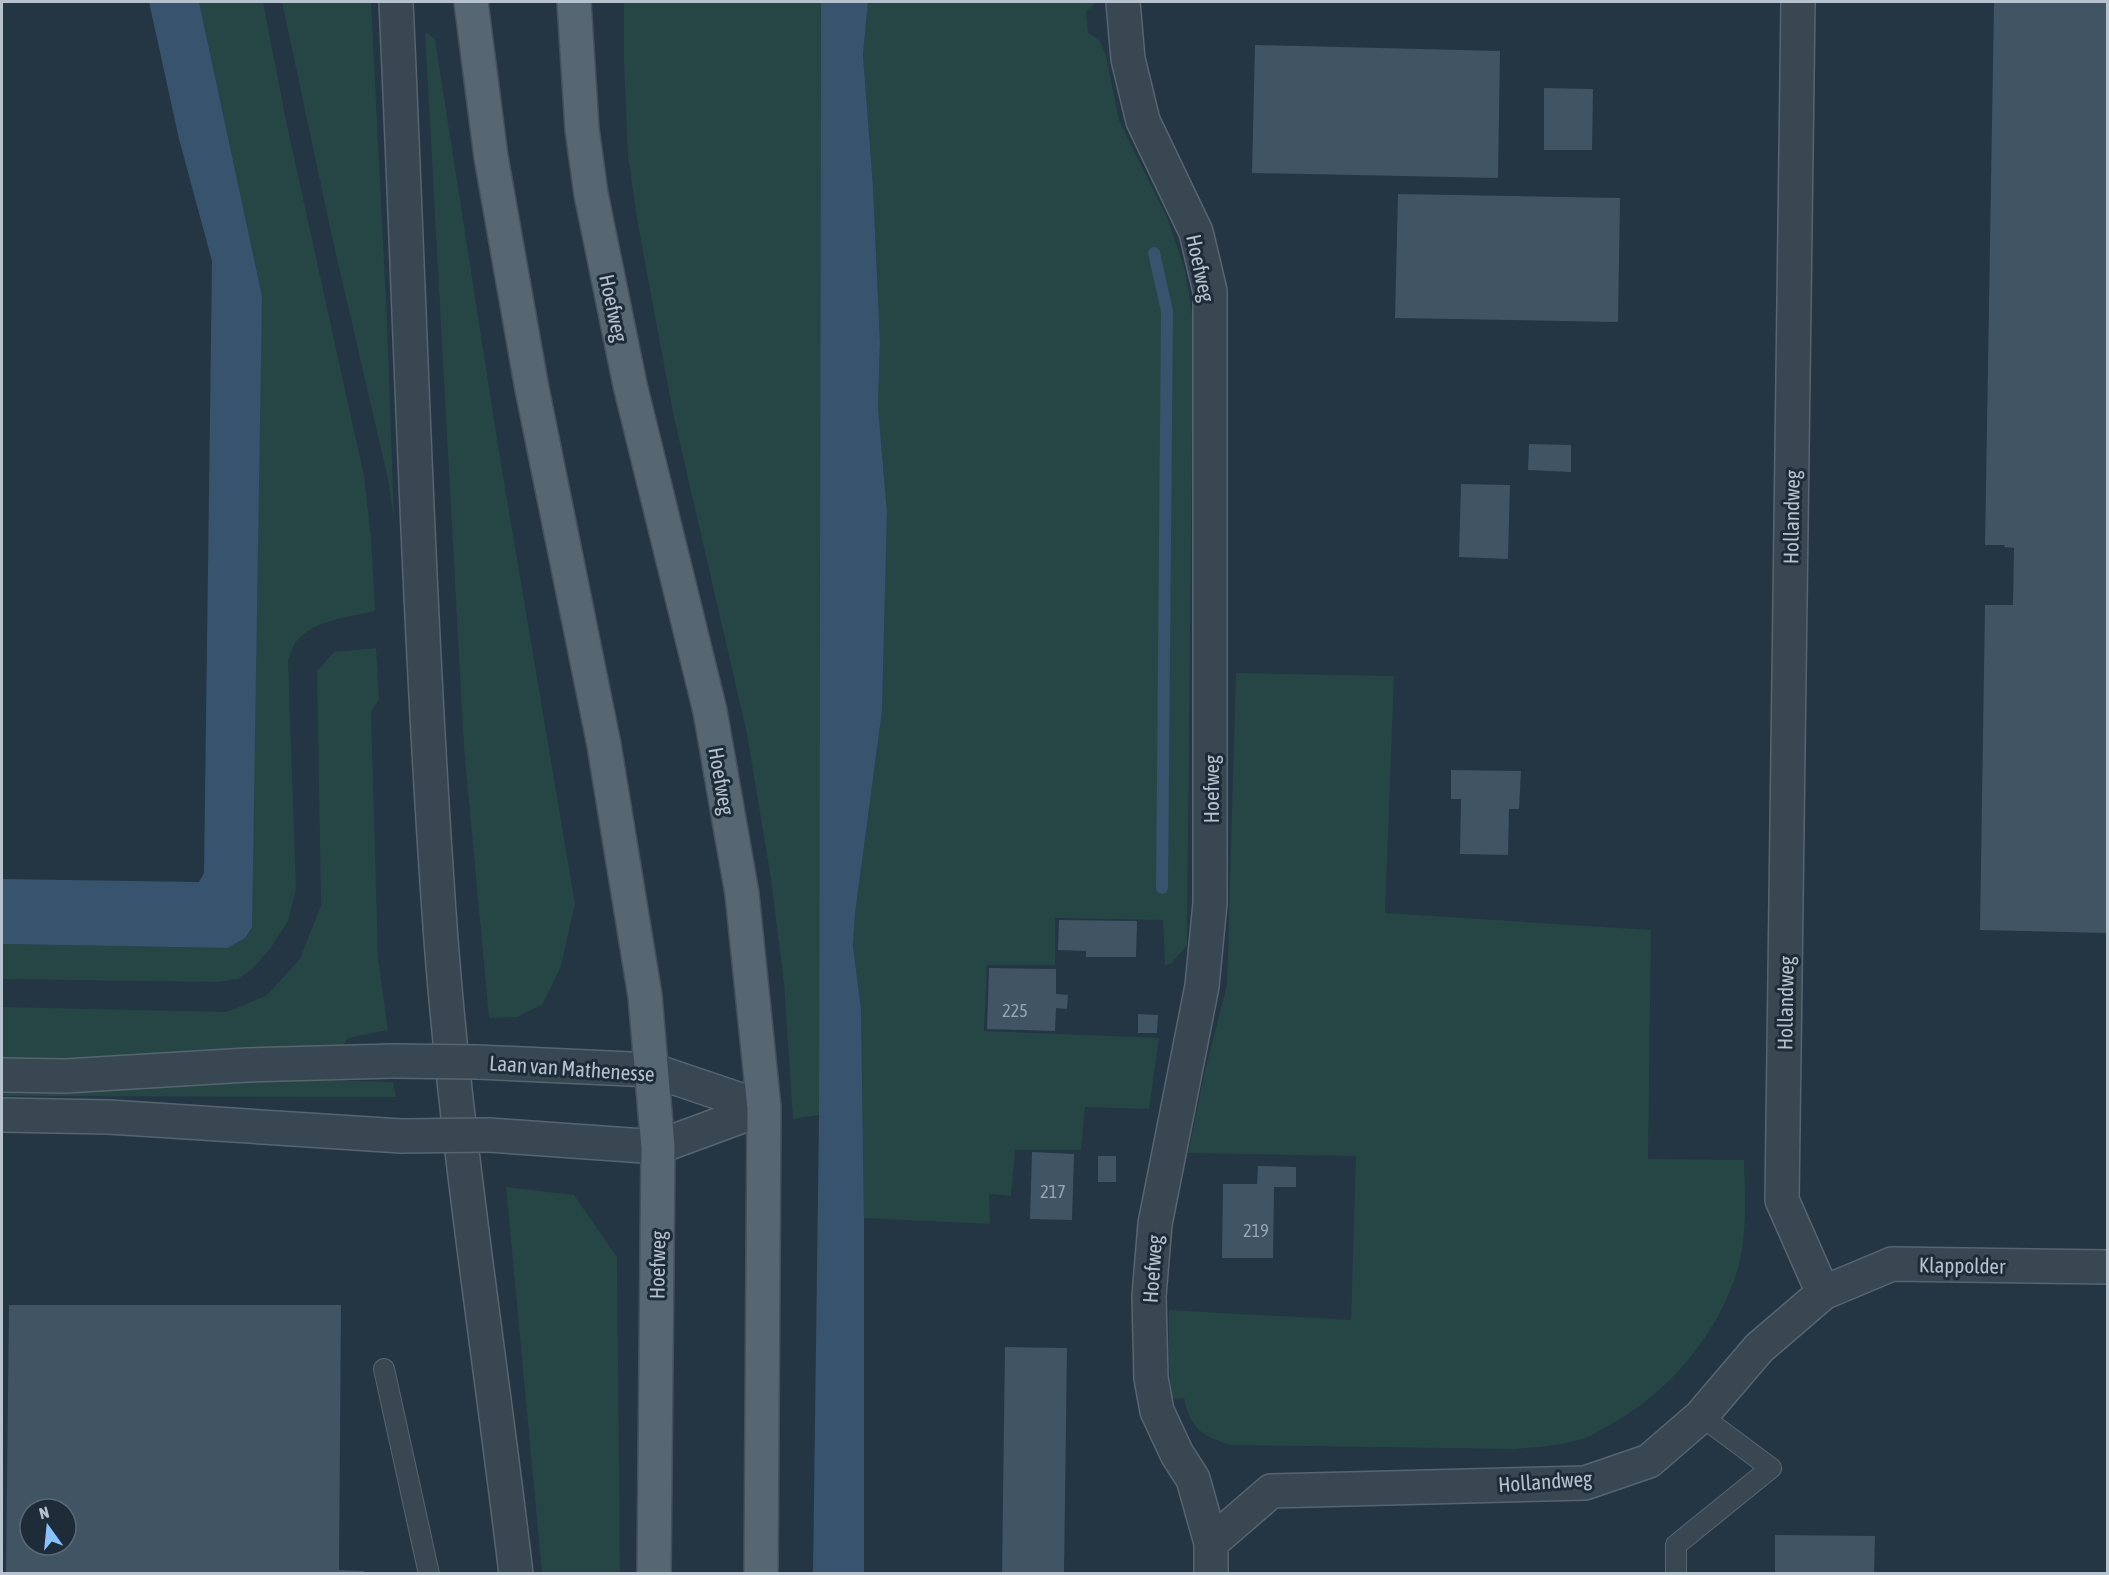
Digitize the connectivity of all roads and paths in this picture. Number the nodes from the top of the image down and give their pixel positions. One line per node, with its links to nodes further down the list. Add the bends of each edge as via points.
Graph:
1 (396, 2): 17 (street, via 439,915 457,1103)
2 (471, 2): 6 (main road, Hoefweg, via 491,157 532,389 604,745 645,996)
3 (574, 2): 8 (main road, Hoefweg, via 582,129 591,194 630,385 710,711 742,894)
4 (1123, 2): 15 (street, Hoefweg, via 1128,58 1143,121 1196,232 1210,291 1210,903 1202,986 1155,1224 1149,1296 1151,1378 1157,1411 1193,1479)
5 (1798, 2): 12 (street, Hollandweg, via 1782,1200)
6 (652, 1070): 7 (street, Laan van Mathenesse, bridge, via 392,1061 65,1076); 8 (street, Laan van Mathenesse); 10 (main road, Hoefweg)
7 (2, 1075)
8 (764, 1107): 10 (street); 19 (main road, Hoefweg)
9 (2, 1115): 10 (street, bridge, via 109,1116 401,1136 489,1136)
10 (658, 1147): 18 (main road, Hoefweg)
11 (2108, 1267): 12 (street, Klappolder, via 1892,1264)
12 (1823, 1293): 14 (street, Hollandweg, via 1760,1348)
13 (384, 1369): 16 (lane)
14 (1701, 1416): 15 (street, Hollandweg, via 1649,1461 1586,1483 1272,1491); 20 (lane, via 1771,1468 1676,1545)
15 (1211, 1558)
16 (429, 1574)
17 (516, 1574)
18 (654, 1574)
19 (761, 1574)
20 (1676, 1574)

